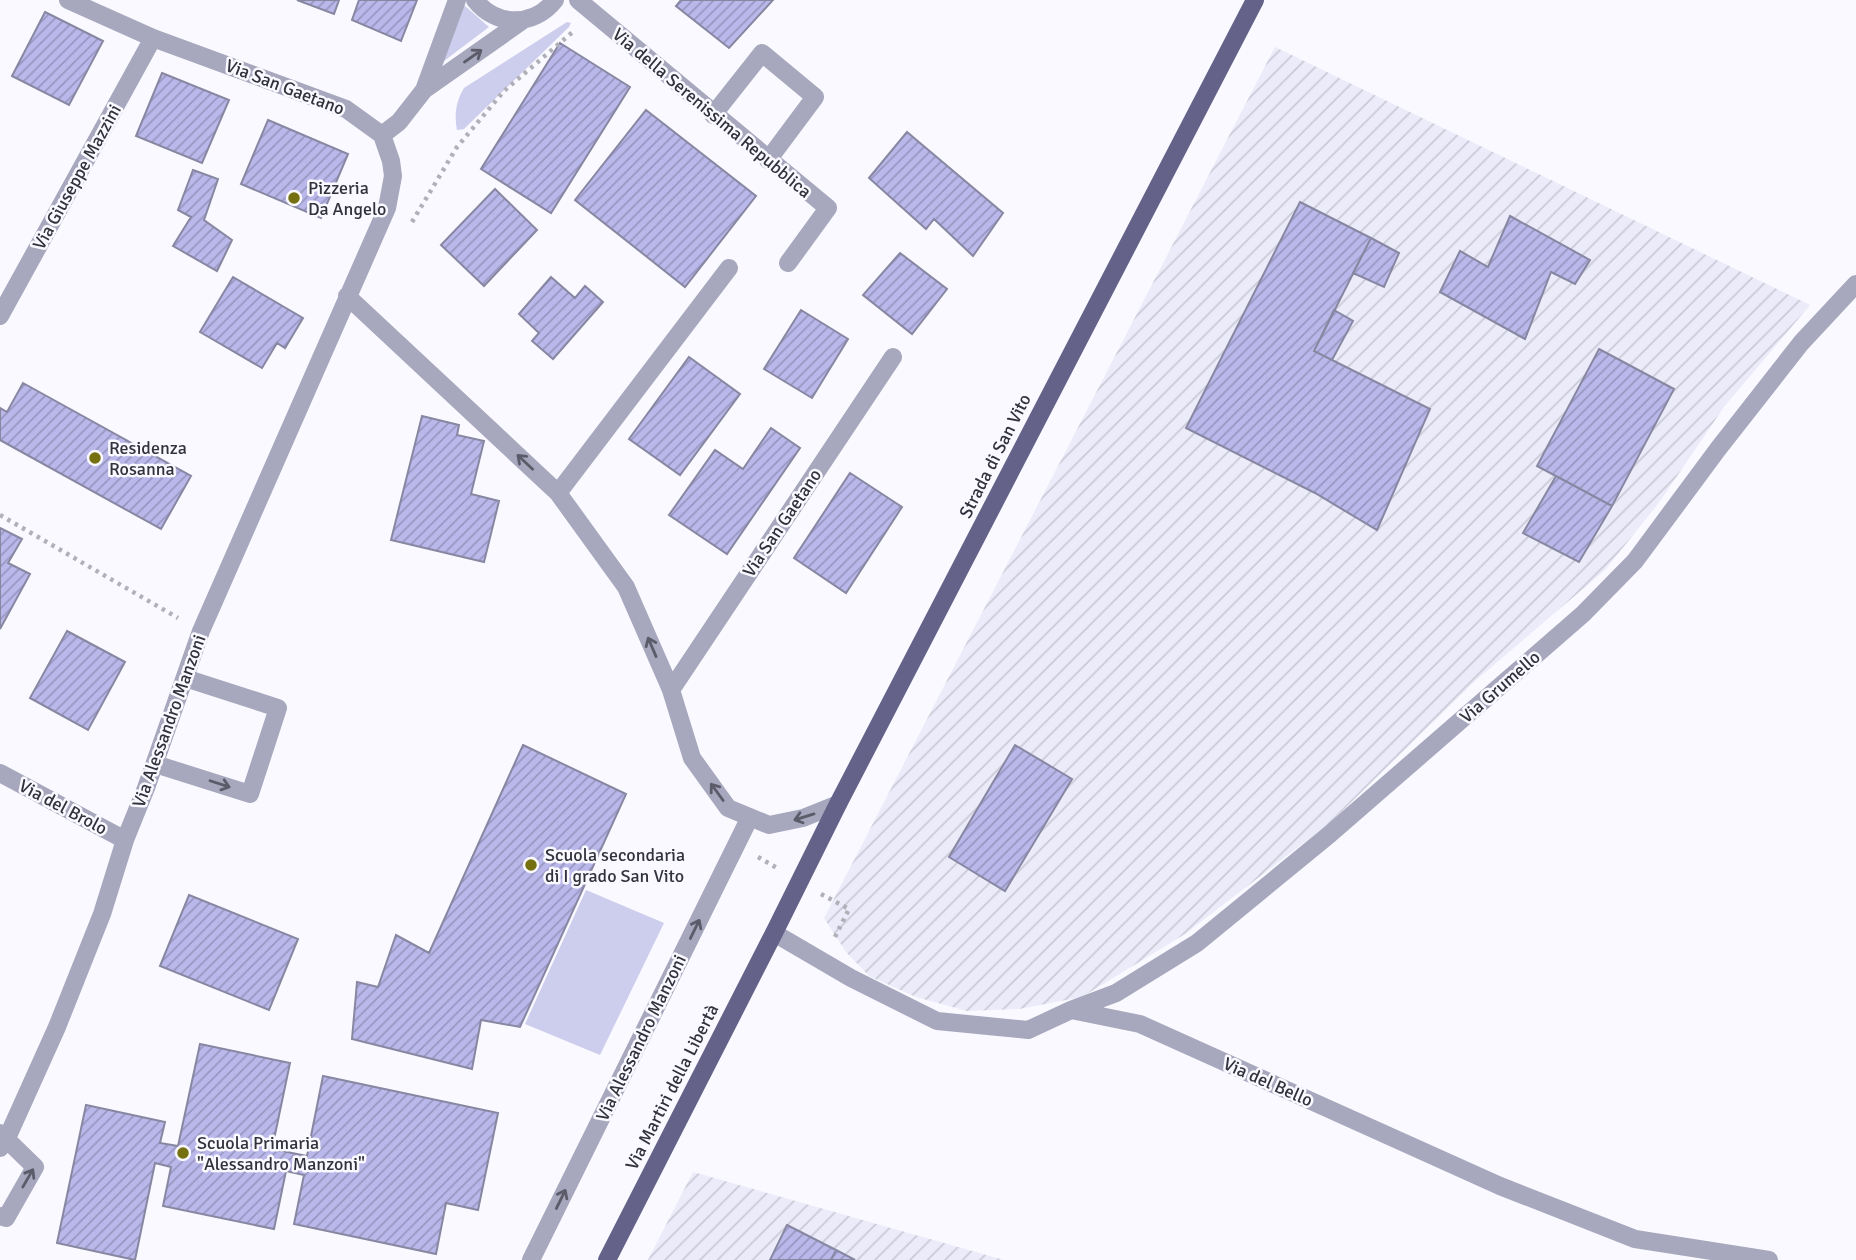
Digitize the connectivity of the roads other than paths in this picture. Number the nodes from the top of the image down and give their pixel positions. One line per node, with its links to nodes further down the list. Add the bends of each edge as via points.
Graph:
1 (68, 0): 8 (street, Via San Gaetano)
2 (457, 0): 9 (street)
3 (475, 0): 7 (street, via 505,21)
4 (555, 0): 7 (street, via 540,15)
5 (578, 0): 10 (street, Via della Serenissima Repubblica)
6 (1255, 0): 24 (main road, Strada di San Vito)
7 (522, 21): 9 (street, one-way to 7)
8 (153, 38): 11 (street, Via San Gaetano, via 346,109); 17 (street, Via Giuseppe Mazzini)
9 (424, 90): 11 (street, via 399,122)
10 (713, 114): 12 (street, Via della Serenissima Repubblica); 12 (street, via 762,53 815,97)
11 (382, 135): 16 (street, via 393,176 387,208)
12 (768, 160): 13 (street, Via della Serenissima Repubblica, via 828,208)
13 (788, 263)
14 (729, 268): 19 (street)
15 (1856, 284): 28 (street, Via Grumello, via 1801,342 1635,561 1583,614 1197,943 1116,993)
16 (347, 296): 19 (street, one-way to 16); 20 (street, Via Alessandro Manzoni, via 201,631)
17 (0, 316)
18 (893, 357): 21 (street, Via San Gaetano)
19 (558, 493): 21 (street, one-way to 19, via 626,587)
20 (185, 678): 22 (street, Via Alessandro Manzoni); 22 (street, one-way to 20, via 250,794 278,708)
21 (671, 690): 25 (street, one-way to 21, via 728,808 692,758)
22 (155, 764): 26 (street, Via Alessandro Manzoni)
23 (0, 773): 26 (street, Via del Brolo)
24 (838, 804): 25 (street, one-way to 25, via 769,825); 27 (main road, Strada di San Vito)
25 (750, 817): 31 (street, Via Alessandro Manzoni, one-way to 25)
26 (125, 840): 29 (street, Via Alessandro Manzoni, via 102,915 57,1027)
27 (775, 933): 28 (street, via 937,1021 1028,1030); 32 (main road, Via Martiri della Libertà)
28 (1071, 1010): 33 (street, Via del Bello, via 1140,1024 1500,1186 1635,1239)
29 (2, 1140): 30 (street, one-way to 29, via 5,1218 34,1167)
30 (0, 1216)
31 (531, 1260)
32 (607, 1260)
33 (1769, 1260)

